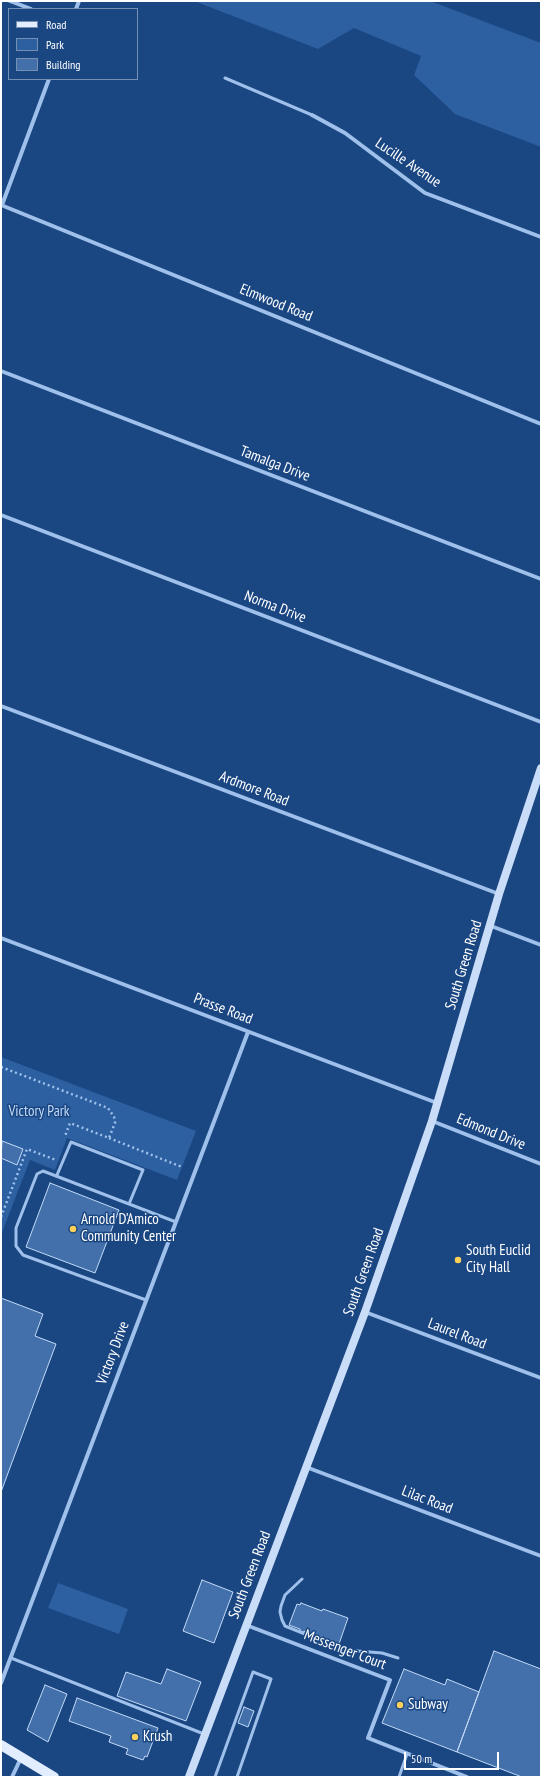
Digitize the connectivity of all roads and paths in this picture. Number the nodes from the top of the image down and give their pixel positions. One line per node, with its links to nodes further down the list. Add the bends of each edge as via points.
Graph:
1 (10, 1): 2 (street)
2 (28, 8)
3 (225, 78): 5 (lane)
4 (49, 80): 6 (street)
5 (312, 115): 7 (street, Lucille Avenue, via 344,133 425,193)
6 (2, 205): 9 (street, Elmwood Road)
7 (541, 237)
8 (1, 371): 11 (street, Tamalga Drive)
9 (541, 424)
10 (1, 515): 13 (street, Norma Drive)
11 (541, 579)
12 (1, 706): 15 (street, Ardmore Road)
13 (541, 722)
14 (541, 768): 15 (main road, South Green Road)
15 (499, 894): 16 (main road, South Green Road)
16 (491, 926): 18 (street); 21 (main road, South Green Road)
17 (1, 938): 19 (street, Prasse Road)
18 (541, 945)
19 (248, 1032): 21 (street, Prasse Road); 31 (street, Victory Drive)
20 (1, 1067): 23 (path, via 108,1108 115,1122)
21 (437, 1102): 22 (main road, South Green Road)
22 (432, 1122): 26 (street, Edmond Drive); 33 (main road, South Green Road)
23 (109, 1138): 24 (path, via 70,1123); 27 (path)
24 (63, 1142)
25 (58, 1154): 30 (path, via 56,1161 27,1149)
26 (541, 1164)
27 (182, 1167)
28 (57, 1175): 29 (lane); 29 (lane, via 71,1142 144,1170); 32 (lane, via 43,1170 37,1174 16,1228 16,1246 23,1255)
29 (129, 1204): 31 (lane)
30 (1, 1217)
31 (176, 1222): 32 (street, Victory Drive)
32 (146, 1300): 39 (street, Victory Drive)
33 (365, 1312): 34 (street, Laurel Road); 35 (main road, South Green Road)
34 (541, 1378)
35 (305, 1467): 36 (street, Lilac Road); 38 (main road, South Green Road)
36 (541, 1556)
37 (302, 1579): 40 (lane, via 285,1595 281,1606 280,1612 286,1626 345,1650 382,1653)
38 (246, 1625): 42 (main road, South Green Road); 44 (street, Messenger Court, via 390,1680 368,1738)
39 (11, 1658): 41 (street, Victory Drive); 42 (lane)
40 (398, 1658)
41 (1, 1683)
42 (205, 1734): 48 (main road, South Green Road)
43 (1, 1745): 45 (main road)
44 (407, 1754): 51 (lane); 52 (street, Messenger Court)
45 (22, 1757): 46 (street); 47 (main road)
46 (12, 1777)
47 (54, 1777)
48 (189, 1777)
49 (215, 1777): 50 (lane, via 253,1672 271,1679)
50 (236, 1777)
51 (399, 1777)
52 (467, 1777)

